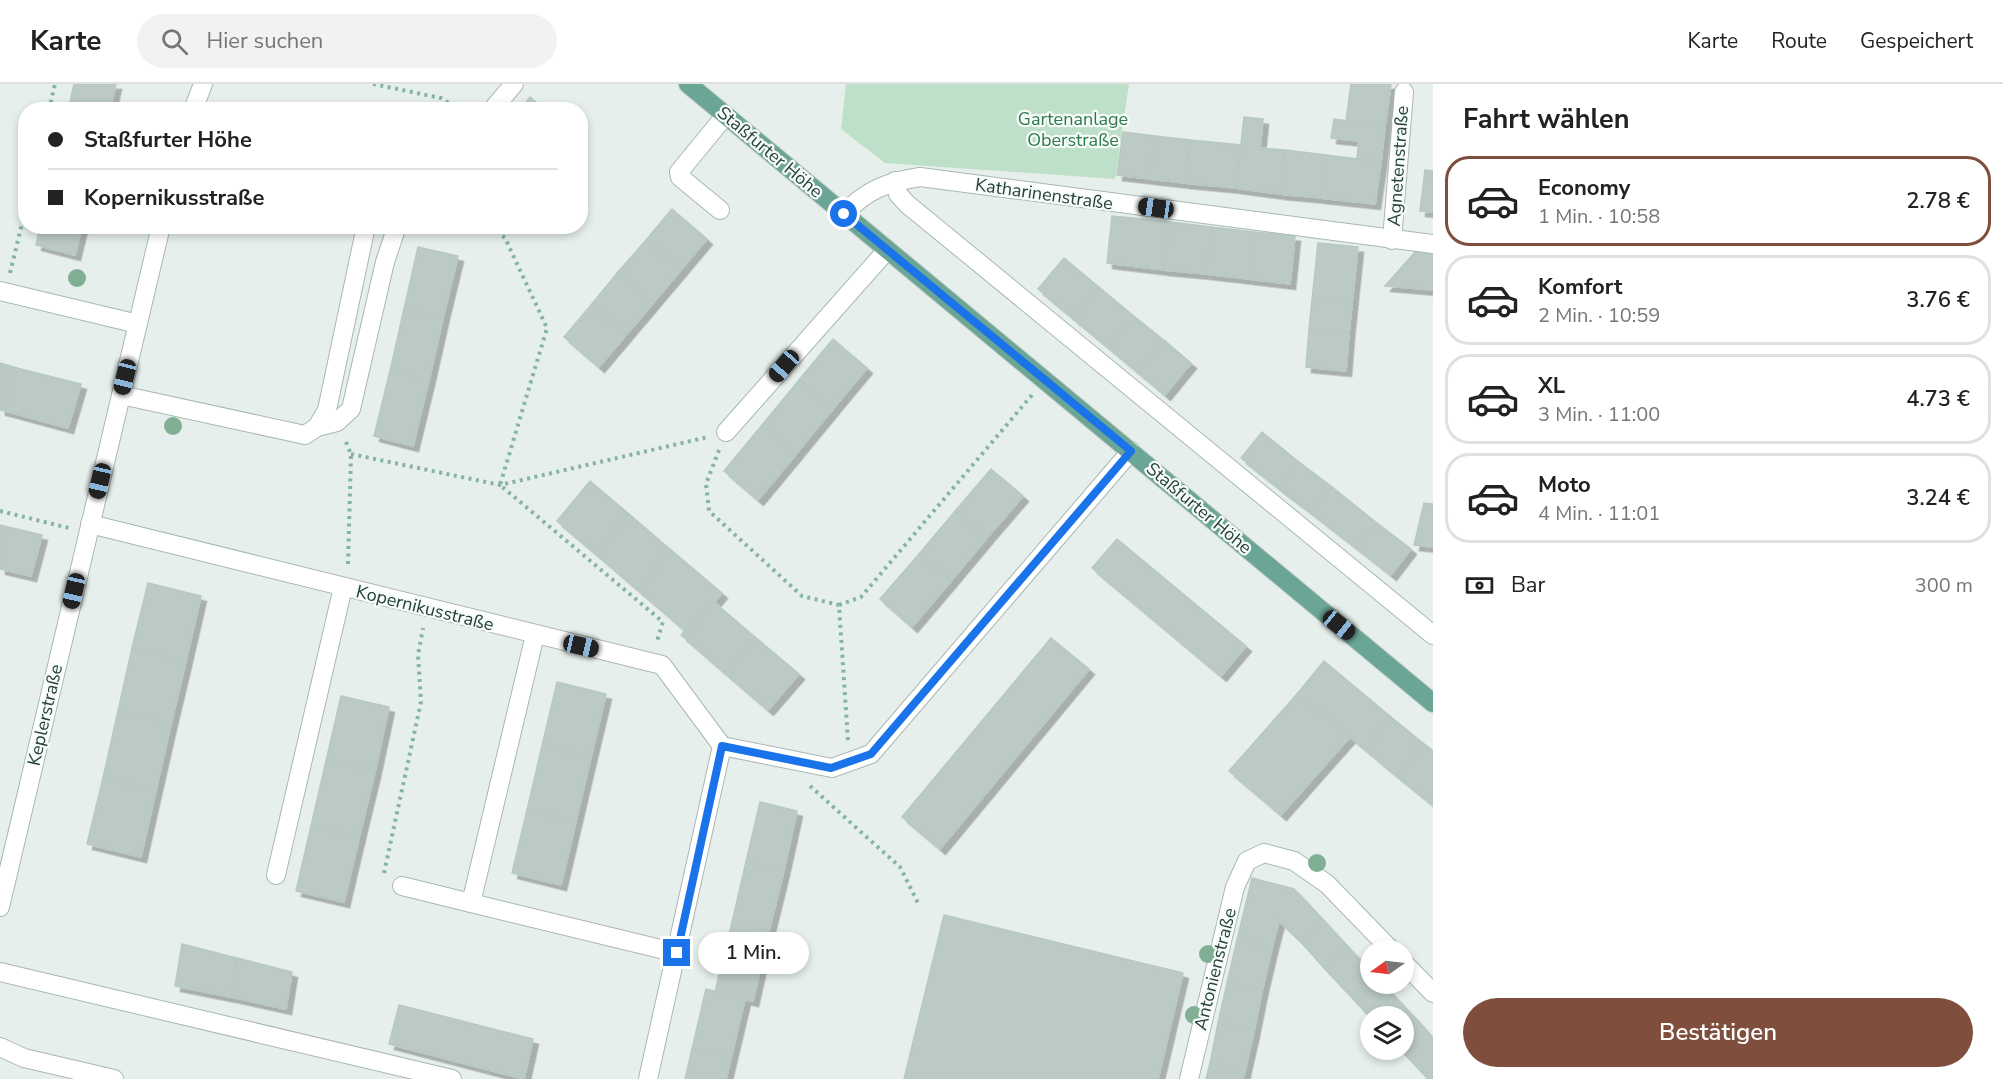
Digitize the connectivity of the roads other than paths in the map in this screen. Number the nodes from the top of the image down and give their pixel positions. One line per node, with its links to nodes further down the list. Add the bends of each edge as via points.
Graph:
1 (203, 84): 5 (street)
2 (514, 84): 6 (street)
3 (688, 84): 7 (main road, Staßfurter Höhe)
4 (1404, 92): 14 (street, Agnetenstraße)
5 (196, 102)
6 (499, 102)
7 (725, 116): 9 (street, via 679,172); 10 (main road, Staßfurter Höhe)
8 (895, 181): 10 (street, Katharinenstraße, via 866,193); 14 (street, Katharinenstraße, via 920,177); 26 (street, via 898,194 907,204)
9 (720, 210)
10 (844, 214): 16 (main road, Staßfurter Höhe)
11 (159, 234): 18 (street, Keplerstraße)
12 (364, 234): 20 (street, via 327,410)
13 (394, 234): 20 (street, via 351,409 337,422)
14 (1392, 240): 15 (street, Katharinenstraße)
15 (1433, 244)
16 (887, 250): 21 (street); 22 (main road, Staßfurter Höhe)
17 (3, 292): 18 (street)
18 (138, 324): 19 (street, Keplerstraße)
19 (121, 395): 20 (street); 23 (street, Keplerstraße)
20 (311, 431)
21 (726, 432)
22 (1131, 451): 27 (main road, Staßfurter Höhe); 28 (street, via 871,754 831,768)
23 (90, 524): 24 (street, Kopernikusstraße); 32 (street, Keplerstraße)
24 (343, 587): 25 (street, Kopernikusstraße); 29 (street)
25 (535, 635): 28 (street, Kopernikusstraße, via 662,665); 31 (street)
26 (1433, 635)
27 (1433, 703)
28 (722, 746): 34 (street)
29 (276, 875)
30 (402, 886): 31 (street)
31 (471, 903): 34 (street)
32 (0, 907)
33 (1381, 940): 42 (street, Antonienstraße, via 1328,884 1294,861 1264,853 1248,861 1235,886)
34 (677, 953): 41 (street)
35 (0, 972): 40 (street)
36 (1414, 973): 37 (street)
37 (1433, 993)
38 (0, 1047): 39 (street, via 24,1058)
39 (114, 1079)
40 (452, 1079)
41 (648, 1079)
42 (1189, 1079)

